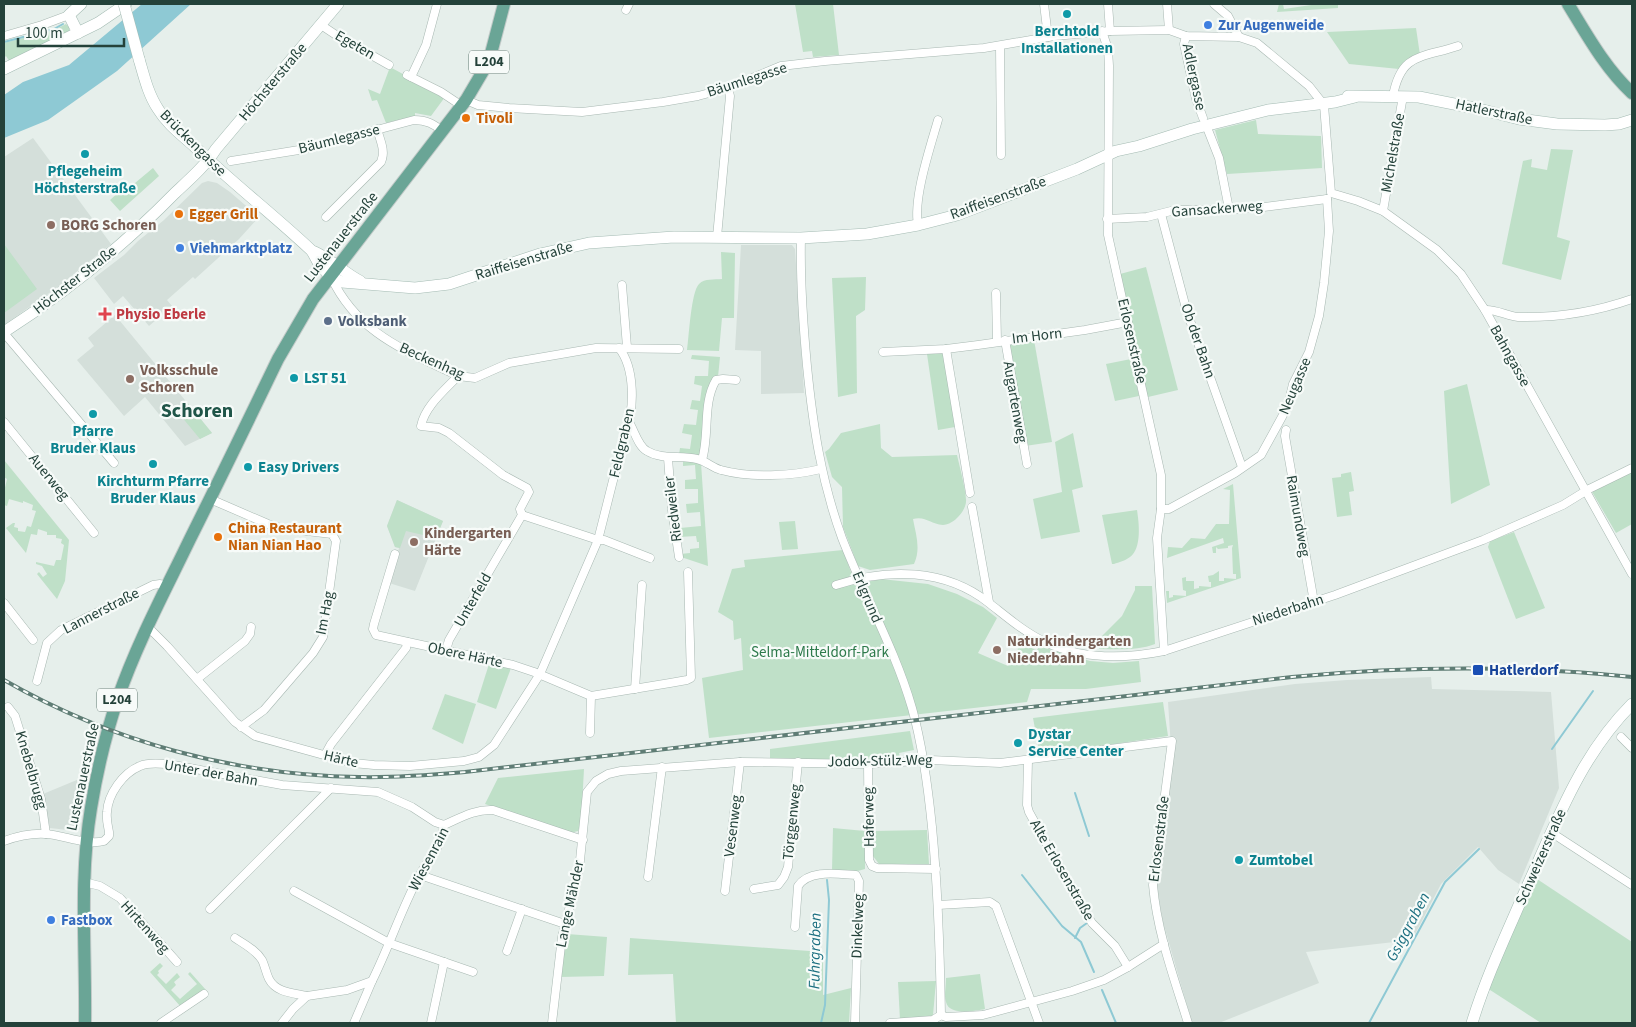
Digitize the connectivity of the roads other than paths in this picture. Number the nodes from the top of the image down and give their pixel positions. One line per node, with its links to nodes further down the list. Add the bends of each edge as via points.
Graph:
1 (81, 4): 11 (street)
2 (125, 4): 15 (street, via 104,20); 36 (street, Brückengasse, bridge, via 146,84 157,108)
3 (338, 4): 12 (street, Höchsterstraße)
4 (438, 4): 28 (street, via 426,45 409,76)
5 (504, 4): 28 (main road, Lustenauerstraße / L204, via 489,61)
6 (1044, 4): 17 (street)
7 (1108, 4): 14 (street, Erlosenstraße)
8 (1167, 4): 13 (street, Adlergasse)
9 (1214, 4): 19 (street, via 1228,16)
10 (1568, 4): 25 (main road, via 1596,50)
11 (69, 15): 15 (street); 16 (street)
12 (321, 25): 22 (street, Egeten); 36 (street, Höchsterstraße)
13 (1169, 30): 14 (street, Bäumlegasse); 18 (street, Bäumlegasse)
14 (1106, 31): 17 (street, Bäumlegasse); 35 (street, Erlosenstraße)
15 (78, 33): 23 (street)
16 (4, 36)
17 (1048, 36): 20 (street, Bäumlegasse)
18 (1186, 36): 19 (street, Bäumlegasse); 31 (street, Adlergasse, via 1184,44)
19 (1238, 37): 27 (street, via 1257,43 1299,77)
20 (1000, 46): 24 (street, Bäumlegasse, via 786,66); 34 (street)
21 (1458, 46): 26 (street, Michelstraße, via 1419,57 1405,65 1396,83)
22 (389, 65)
23 (4, 70)
24 (728, 88): 28 (street, Bäumlegasse, via 663,102 582,112); 45 (street, via 730,96)
25 (1632, 93)
26 (1398, 96): 27 (street, Hatlerstraße, via 1339,96); 30 (street, Hatlerstraße, via 1436,100 1557,124 1605,125); 40 (street, Michelstraße)
27 (1321, 101): 31 (street, Raiffeisenstraße, via 1308,100 1287,107); 38 (street, via 1326,111)
28 (464, 103): 33 (main road, Lustenauerstraße / L204)
29 (938, 120): 44 (street, via 922,176 916,216)
30 (1632, 120)
31 (1204, 122): 35 (street, Raiffeisenstraße); 39 (street, Adlergasse, via 1219,158)
32 (377, 129): 33 (street, Bäumlegasse, via 423,120); 37 (street, Bäumlegasse, via 305,149); 42 (street, via 383,152 381,162)
33 (443, 131): 47 (main road, Lustenauerstraße / L204)
34 (1001, 155)
35 (1108, 158): 43 (street, Erlosenstraße); 44 (street, Raiffeisenstraße, via 970,210)
36 (209, 161): 47 (street, Brückengasse, via 312,251 318,264); 53 (street, Höchster Straße, via 110,254)
37 (231, 161)
38 (1329, 196): 39 (street, Gansackerweg); 40 (street, Bahngasse, via 1358,200); 68 (street, Neugasse, via 1324,283 1309,352 1293,384 1283,415 1261,455)
39 (1229, 209): 41 (street, Gansackerweg, via 1175,210)
40 (1383, 211): 51 (street, Bahngasse, via 1442,254 1461,274)
41 (1160, 214): 43 (street, Gansackerweg); 68 (street, Ob der Bahn, via 1187,312)
42 (326, 217)
43 (1107, 219): 52 (street, Erlosenstraße, via 1110,248)
44 (918, 225): 46 (street, Raiffeisenstraße, via 862,234)
45 (717, 237): 46 (street, Raiffeisenstraße); 47 (street, Raiffeisenstraße, via 578,244 434,287 399,288 342,282)
46 (801, 238): 70 (street, Erlgrund, via 805,347)
47 (334, 272): 59 (street, Beckenhag, via 353,311 368,327 400,348); 73 (main road, Lustenauerstraße / L204, via 291,336)
48 (622, 285): 55 (street, Feldgraben)
49 (996, 293): 54 (street, Augartenweg)
50 (1632, 299): 51 (street, via 1602,309 1559,316 1517,317)
51 (1485, 310): 71 (street, Bahngasse)
52 (1128, 322): 54 (street, Im Horn); 75 (street, Erlosenstraße, via 1161,475)
53 (4, 333): 66 (street)
54 (1001, 341): 57 (street, Im Horn); 67 (street, Augartenweg)
55 (623, 347): 56 (street, Beckenhag); 59 (street, Beckenhag, via 596,348 509,363 475,378); 62 (street, Feldgraben, via 630,376 632,402)
56 (679, 348)
57 (946, 348): 58 (street, Im Horn); 72 (street)
58 (883, 352)
59 (458, 376): 76 (street, Unterfeld, via 427,410 421,426 449,433 484,462 527,488 520,509)
60 (736, 380): 65 (street, via 716,380 712,387)
61 (4, 422): 77 (street, Auerweg)
62 (629, 422): 64 (street, Riedweiler, via 641,447); 78 (street, Feldgraben)
63 (1286, 430): 89 (street, Raimundweg, via 1284,436)
64 (668, 458): 65 (street); 80 (street, Riedweiler)
65 (702, 460): 70 (street, via 719,470 747,474 803,473)
66 (114, 463)
67 (1027, 464)
68 (1242, 467): 75 (street, Neugasse, via 1169,509)
69 (1632, 468): 71 (street, Niederbahn)
70 (821, 469): 84 (street, Erlgrund)
71 (1586, 491): 83 (street, Bahngasse); 89 (street, Niederbahn, via 1482,540)
72 (970, 493)
73 (210, 498): 87 (main road, Lustenauerstraße / L204); 104 (street, Im Hag, via 281,528 332,534 336,545 325,632 312,653 264,710)
74 (972, 507): 88 (street)
75 (1161, 509): 96 (street, Erlosenstraße, via 1157,538)
76 (522, 514): 78 (street); 95 (street, Unterfeld)
77 (94, 533)
78 (598, 540): 81 (street); 97 (street, Feldgraben)
79 (395, 554): 94 (street, Obere Härte, via 373,633 378,637)
80 (679, 557)
81 (650, 558)
82 (688, 572): 100 (street, via 691,678)
83 (1632, 574)
84 (859, 578): 86 (street, Niederbahn); 88 (street, Niederbahn, via 904,573 928,576 960,586); 123 (street, Erlgrund, via 900,672 912,709 926,775)
85 (642, 585): 100 (street)
86 (836, 586)
87 (167, 587): 91 (main road, Lustenauerstraße / L204); 99 (street, Lannerstraße, via 153,585 61,630 47,643)
88 (989, 602): 96 (street, Niederbahn, via 1025,631 1067,650 1114,657 1144,656)
89 (1314, 602): 96 (street, Niederbahn)
90 (4, 603): 93 (street)
91 (148, 626): 98 (street, Härte); 122 (main road, Lustenauerstraße / L204, via 124,681 110,725)
92 (251, 627): 98 (street, via 245,641)
93 (33, 640)
94 (407, 642): 95 (street, Obere Härte); 109 (street, via 406,648)
95 (446, 650): 97 (street, Obere Härte)
96 (1164, 651)
97 (540, 674): 101 (street, Obere Härte); 109 (street, Härte, via 494,745 473,760 387,766 361,764)
98 (197, 680): 104 (street, Härte)
99 (37, 681)
100 (635, 689): 101 (street)
101 (592, 696): 105 (street)
102 (1632, 704): 118 (street, Schweizerstraße, via 1593,750 1571,788)
103 (8, 707): 119 (street, Knebelbrugg, via 15,716 41,799)
104 (241, 728): 109 (street, Härte, via 261,738)
105 (590, 733)
106 (1621, 737): 108 (street)
107 (1172, 741): 110 (street, Jodok-Stülz-Weg); 138 (street, Erlosenstraße, via 1154,876 1154,901)
108 (1632, 748)
109 (325, 755)
110 (1028, 760): 113 (street, Jodok-Stülz-Weg, bridge, via 979,764 930,760); 142 (street, Alte Erlosenstraße, via 1029,812 1092,923 1115,946)
111 (740, 762): 112 (street, Jodok-Stülz-Weg); 114 (street, Jodok-Stülz-Weg); 130 (street, Vesenweg)
112 (798, 762): 113 (street, Jodok-Stülz-Weg); 128 (street, Törggenweg, via 788,867 778,885)
113 (868, 764): 123 (street, Haferweg, via 869,860 872,866)
114 (662, 767): 115 (street, Jodok-Stülz-Weg, via 608,774); 125 (street)
115 (590, 786): 120 (street, Lange Mähder)
116 (331, 788): 117 (street, Unter der Bahn, via 384,794); 122 (street, Unter der Bahn, via 282,785 168,764 140,766 122,779 111,796 107,809 107,838 100,842); 132 (street)
117 (444, 825): 120 (street, Wiesenrain, via 482,809 493,810); 124 (street, Wiesenrain, via 437,849)
118 (1552, 833): 127 (street); 160 (street, Schweizerstraße, via 1486,982)
119 (46, 834): 121 (street, via 20,835); 122 (street)
120 (582, 840): 134 (street, Lange Mähder, via 579,870)
121 (4, 841)
122 (87, 841): 126 (main road, Lustenauerstraße / L204)
123 (936, 869): 131 (street, Erlgrund)
124 (420, 875): 133 (street); 137 (street, Wiesenrain)
125 (648, 877)
126 (84, 882): 140 (street, Hirtenweg, via 100,886 120,898); 150 (main road, Lustenauerstraße / L204)
127 (1632, 885)
128 (754, 889)
129 (294, 890): 137 (street)
130 (725, 891)
131 (938, 905): 147 (street, via 990,902 996,906); 148 (street, Erlgrund)
132 (210, 909)
133 (522, 909): 134 (street); 139 (street)
134 (565, 924): 155 (street, Lange Mähder)
135 (795, 928): 156 (street, Dinkelweg, via 798,886 802,880 828,874 856,875 859,882)
136 (235, 938): 146 (street, via 256,952 275,986 286,992)
137 (389, 942): 141 (street); 144 (street, Wiesenrain)
138 (1164, 944): 142 (street); 159 (street, Erlosenstraße)
139 (507, 951)
140 (177, 962)
141 (444, 962): 143 (street); 154 (street)
142 (1128, 967): 147 (street, via 1104,980)
143 (473, 972)
144 (372, 981): 146 (street, via 347,990); 153 (street, Wiesenrain)
145 (204, 994): 151 (street)
146 (308, 996): 152 (street)
147 (1032, 1002): 149 (street); 158 (street)
148 (940, 1015): 149 (street); 157 (street, via 933,1020)
149 (983, 1019)
150 (85, 1023)
151 (161, 1023)
152 (282, 1023)
153 (354, 1023)
154 (431, 1023)
155 (552, 1023)
156 (855, 1023)
157 (890, 1023)
158 (1039, 1023)
159 (1188, 1023)
160 (1472, 1023)

